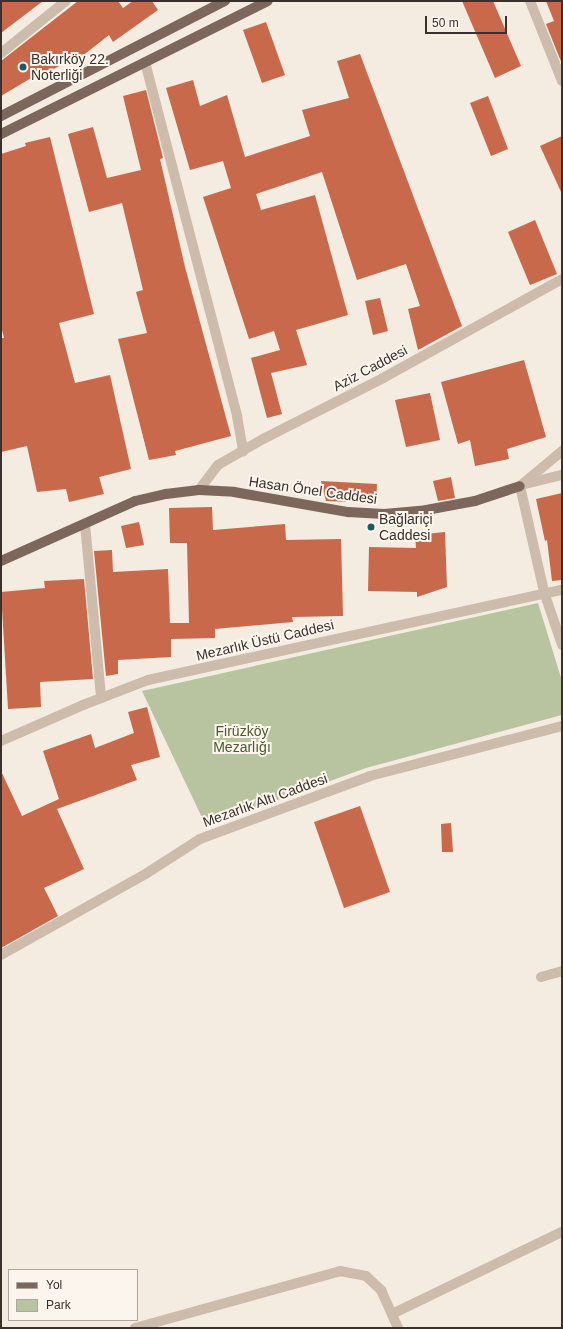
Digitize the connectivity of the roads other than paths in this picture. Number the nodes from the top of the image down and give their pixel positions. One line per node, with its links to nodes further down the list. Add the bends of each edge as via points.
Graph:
1 (66, 1): 5 (street)
2 (225, 1): 8 (main road)
3 (268, 1): 6 (main road)
4 (530, 1): 7 (street)
5 (1, 53)
6 (145, 62): 9 (main road); 11 (street, via 237,416)
7 (562, 80)
8 (1, 116)
9 (1, 133)
10 (562, 279): 11 (street, Aziz Caddesi, via 383,378)
11 (242, 451): 15 (street, Aziz Caddesi, via 218,466)
12 (562, 451): 14 (street)
13 (562, 475): 14 (street, Hasan Önel Caddesi)
14 (520, 486): 15 (main road, Hasan Önel Caddesi, via 475,501 421,512 384,514); 19 (street)
15 (199, 490): 16 (main road, via 135,501)
16 (85, 524): 17 (main road); 21 (street)
17 (1, 561)
18 (562, 590): 19 (street, Mezarlık Üstü Caddesi)
19 (544, 592): 20 (street); 21 (street, Mezarlık Üstü Caddesi, via 148,680)
20 (562, 645)
21 (101, 698): 23 (street, Mezarlık Üstü Caddesi)
22 (562, 726): 24 (street, Mezarlık Altı Caddesi, via 370,776 200,839 147,873)
23 (1, 741)
24 (1, 954)
25 (562, 971): 26 (street)
26 (541, 977)
27 (562, 1232): 28 (street)
28 (392, 1314): 29 (street, via 381,1290 366,1276 340,1271); 30 (street)
29 (135, 1328)
30 (398, 1328)

